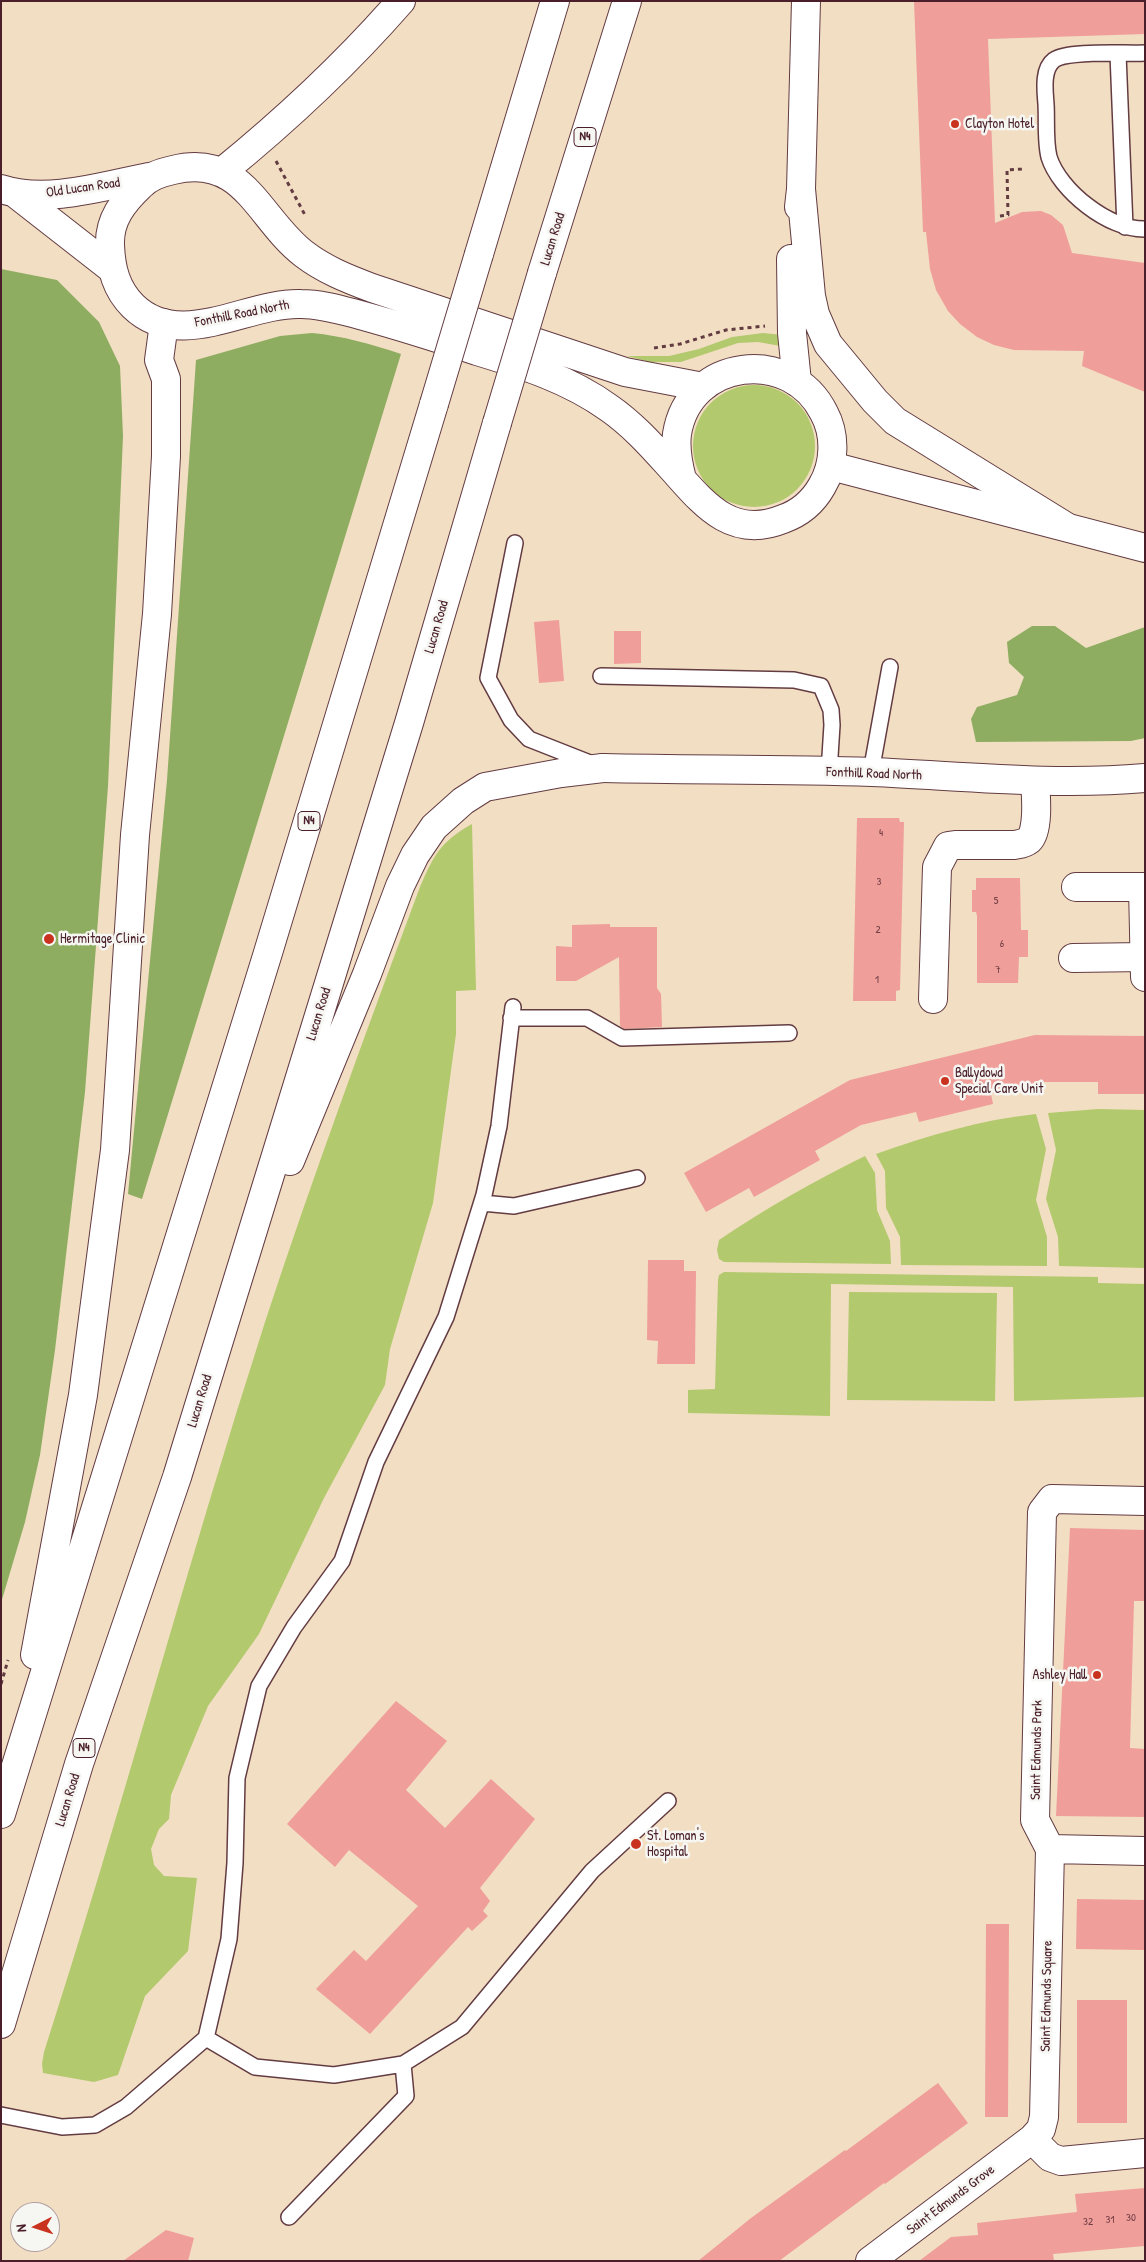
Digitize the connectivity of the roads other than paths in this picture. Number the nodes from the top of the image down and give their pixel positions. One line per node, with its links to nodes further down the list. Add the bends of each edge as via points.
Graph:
1 (400, 1): 7 (main road, via 314,94)
2 (555, 1): 40 (main road, N4, bridge, via 287,891)
3 (627, 1): 38 (main road, Lucan Road / N4, bridge)
4 (806, 1): 9 (main road)
5 (1145, 53): 6 (lane)
6 (1118, 54): 11 (lane); 11 (lane, via 1066,55 1053,61 1045,91 1048,155 1053,168 1091,209)
7 (222, 172): 8 (main road, Fonthill Road North, via 201,167 181,168); 16 (main road, Fonthill Road North, via 240,183 256,199 266,215 303,254 336,274 625,372)
8 (149, 177): 10 (main road, Old Lucan Road, via 46,194); 13 (main road, Fonthill Road North, via 127,198 115,216 110,240)
9 (801, 189): 15 (main road, via 791,261 792,333); 19 (main road, via 814,314 828,344 875,401 896,421)
10 (9, 192): 13 (main road, Old Lucan Road)
11 (1125, 227): 12 (lane)
12 (1145, 229)
13 (112, 269): 14 (main road, Fonthill Road North, via 123,296 148,318)
14 (164, 323): 18 (main road, Fonthill Road North, via 180,326 204,324 299,303 396,325 553,376 625,420); 40 (main road, via 159,360 166,379 166,456 158,604 135,835 115,1150 83,1395)
15 (797, 382): 16 (main road, Fonthill Road North, via 754,367 713,378); 17 (main road, Fonthill Road North, via 813,396 826,415 833,448)
16 (703, 387): 18 (main road, Fonthill Road North, via 685,411 678,430 676,452)
17 (830, 466): 18 (main road, Fonthill Road North, via 824,483 804,507 776,522 758,525 722,517 706,506); 19 (main road)
18 (682, 479)
19 (1064, 526): 21 (main road)
20 (515, 543): 25 (lane, via 488,678 511,720 529,739)
21 (1145, 548)
22 (890, 667): 27 (lane)
23 (601, 676): 26 (lane, via 794,680 821,686 831,710)
24 (1145, 759): 30 (main road)
25 (603, 768): 26 (main road, Fonthill Road North); 38 (main road, Fonthill Road North, via 485,788 463,801 434,827 400,886 367,974)
26 (829, 772): 27 (main road, Fonthill Road North)
27 (871, 772): 29 (main road, Fonthill Road North)
28 (1145, 778): 30 (main road, Fonthill Road North)
29 (1035, 781): 30 (main road, Fonthill Road North); 34 (main road, via 1035,825 1030,839 1014,845 948,846 937,867)
30 (1077, 781)
31 (1076, 887): 33 (main road, via 1143,887)
32 (1073, 958): 33 (main road)
33 (1144, 967)
34 (933, 999)
35 (789, 1033): 37 (lane, via 622,1038 587,1018 512,1012 499,1126)
36 (637, 1178): 37 (lane, via 514,1206)
37 (482, 1203): 46 (lane, via 446,1316 376,1462 342,1561 294,1627 259,1686 237,1778 229,1939)
38 (227, 1312): 45 (main road, Lucan Road / N4, via 177,1477 78,1764)
39 (1145, 1501): 43 (main road, Saint Edmunds Park, via 1052,1499 1042,1512 1035,1820)
40 (11, 1782): 42 (main road, N4)
41 (668, 1801): 47 (lane, via 592,1871 462,2027)
42 (1, 1814)
43 (1050, 1849): 44 (main road); 49 (main road, Saint Edmunds Square, via 1044,2117 1041,2129)
44 (1145, 1850)
45 (1, 2024)
46 (206, 2038): 47 (lane, via 255,2067 334,2075); 48 (lane, via 126,2107 95,2125 62,2127)
47 (403, 2064): 51 (lane, via 406,2096)
48 (1, 2115)
49 (1032, 2139): 50 (main road, via 1050,2157 1061,2160); 52 (main road, Saint Edmunds Grove)
50 (1145, 2154)
51 (289, 2216)
52 (870, 2261)

